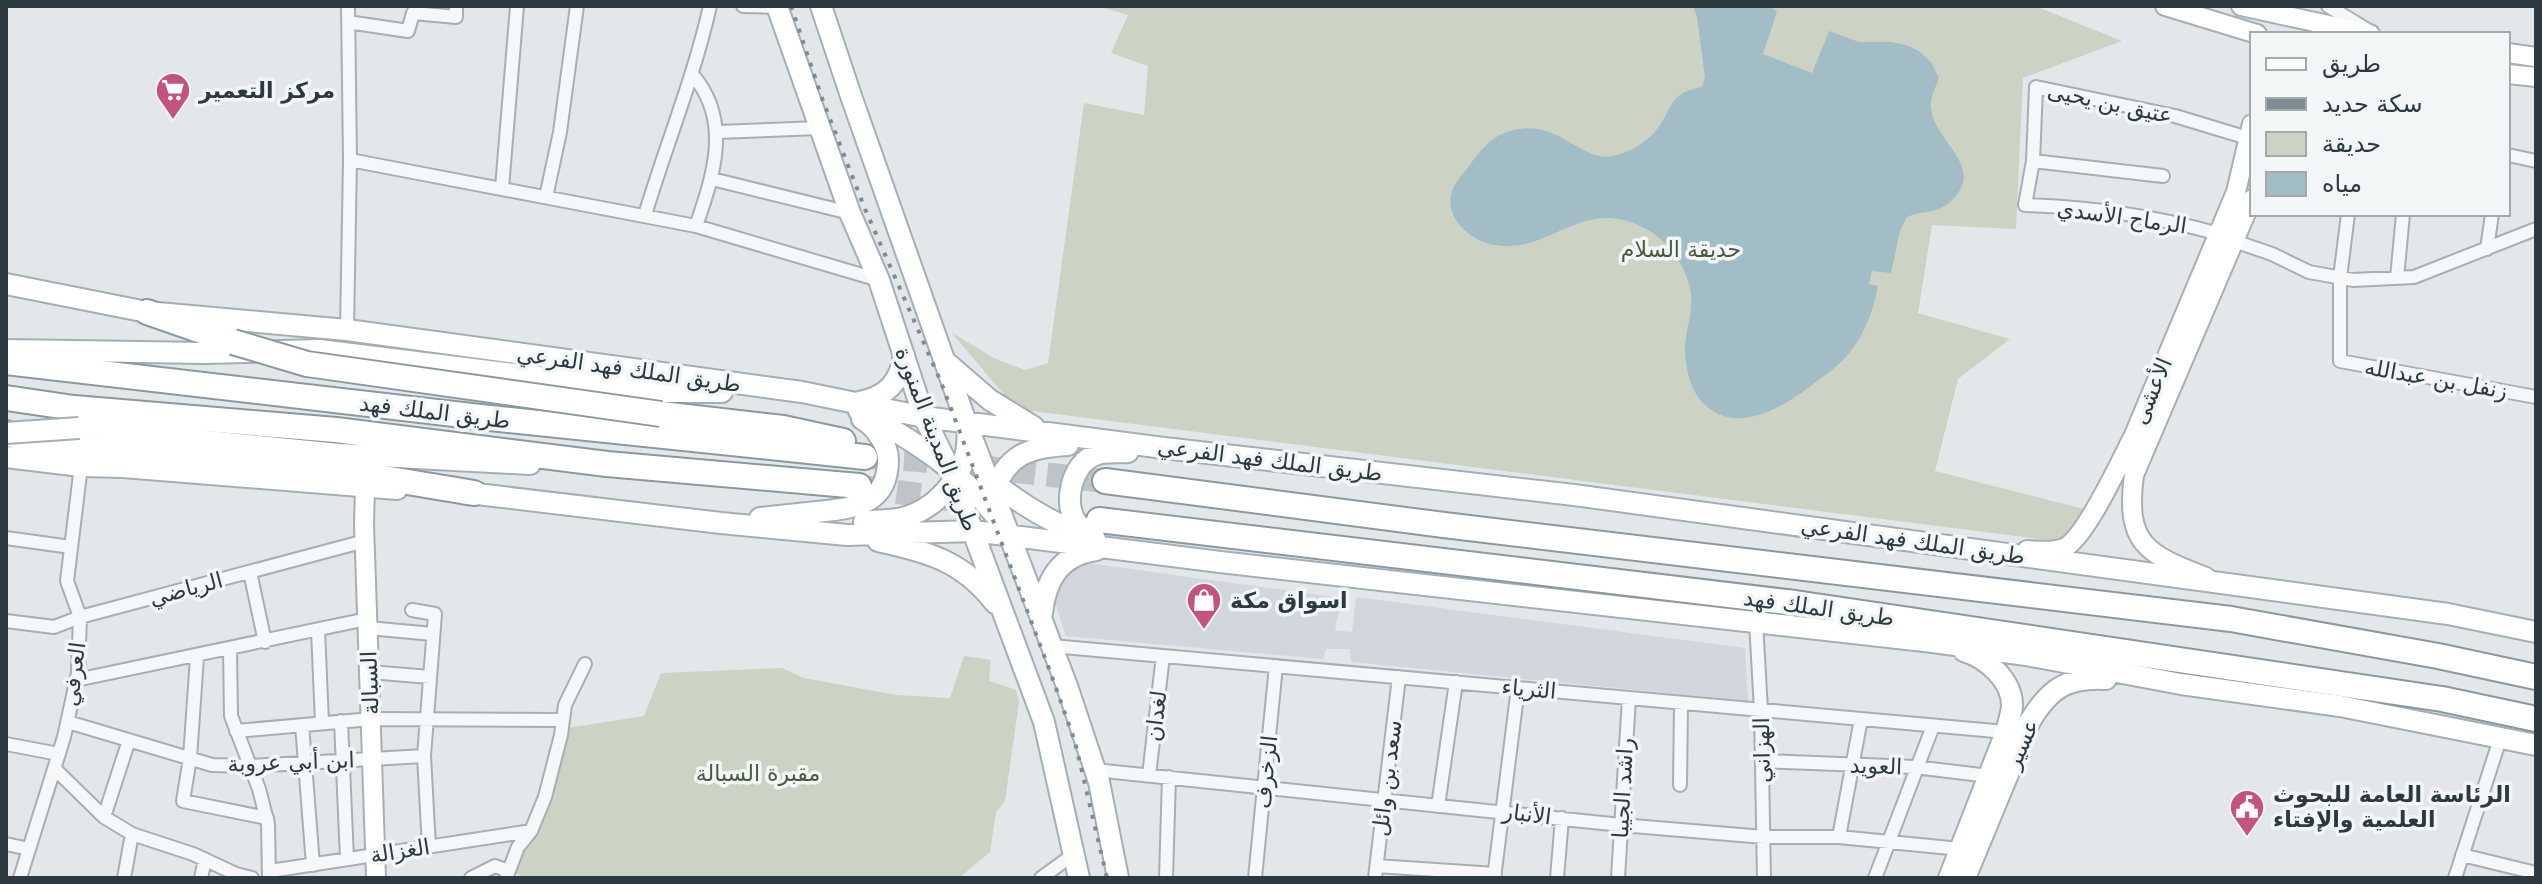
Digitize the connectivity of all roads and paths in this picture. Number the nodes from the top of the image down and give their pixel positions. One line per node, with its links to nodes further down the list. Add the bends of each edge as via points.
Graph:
1 (348, 6): 13 (street)
2 (456, 6): 13 (street, via 456,17 413,13 408,31)
3 (517, 6): 34 (street)
4 (577, 6): 35 (street)
5 (710, 6): 21 (street)
6 (743, 6): 10 (street)
7 (821, 6): 55 (main road, طريق المدينة المنورة)
8 (2165, 6): 14 (street)
9 (2328, 6): 18 (street)
10 (777, 7): 24 (main road, طريق المدينة المنورة)
11 (2252, 7): 12 (street); 15 (street)
12 (2280, 10): 16 (street); 17 (street)
13 (348, 22): 29 (street)
14 (2251, 32)
15 (2258, 32)
16 (2281, 32)
17 (2364, 32)
18 (2369, 32)
19 (2510, 53): 20 (street)
20 (2536, 57)
21 (692, 74): 25 (street, via 705,89); 39 (street)
22 (2510, 74): 23 (street)
23 (2536, 77)
24 (819, 128): 25 (street); 38 (main road, طريق المدينة المنورة)
25 (718, 132): 33 (street)
26 (2250, 132): 30 (street, عتيق بن يحيى, via 2036,87)
27 (2250, 136): 45 (street, الأعشى)
28 (2510, 155): 31 (street)
29 (350, 160): 34 (street); 52 (street)
30 (2033, 161): 32 (street); 37 (street, عتيق بن يحيى)
31 (2536, 161)
32 (2163, 176)
33 (712, 179): 38 (street); 43 (street)
34 (502, 188): 35 (street)
35 (546, 197): 39 (street)
36 (2250, 202): 45 (street, الأعشى)
37 (2025, 205): 45 (street, الرماح الأسدي, via 2081,207 2182,224)
38 (850, 213): 49 (main road, طريق المدينة المنورة)
39 (645, 215): 43 (street)
40 (2348, 216): 47 (street, زنفل بن عبدالله)
41 (2403, 216): 48 (street)
42 (2492, 216): 46 (street)
43 (696, 226): 49 (street)
44 (2536, 229): 46 (street, الرماح الأسدي)
45 (2226, 238): 47 (street, الرماح الأسدي, via 2309,272); 84 (street, الأعشى, via 2134,435 2074,541 2040,551); 87 (street, الأعشى, via 2134,475 2130,505 2133,525 2162,560)
46 (2487, 249): 48 (street, الرماح الأسدي, via 2414,277)
47 (2340, 278): 48 (street, الرماح الأسدي); 58 (street, زنفل بن عبدالله, via 2340,361)
48 (2397, 278)
49 (879, 280): 54 (main road, طريق المدينة المنورة)
50 (6, 284): 51 (main road, طريق الملك فهد الفرعي)
51 (147, 312): 52 (main road, طريق الملك فهد الفرعي); 56 (highway, طريق الملك فهد, bridge, via 307,364 783,428 861,451 480,417)
52 (347, 330): 57 (main road, طريق الملك فهد الفرعي)
53 (6, 350): 57 (main road, via 319,350 661,392)
54 (904, 355): 60 (main road, via 893,386 876,399); 61 (main road, طريق المدينة المنورة)
55 (944, 360): 62 (main road, طريق المدينة المنورة); 63 (main road, via 990,400)
56 (6, 362)
57 (802, 392): 60 (main road, طريق الملك فهد الفرعي); 69 (main road, via 847,404); 76 (main road, via 867,422 888,453 882,487 856,507)
58 (2536, 397)
59 (6, 398): 67 (highway, طريق الملك فهد, via 336,430)
60 (855, 403): 61 (main road, طريق الملك فهد الفرعي)
61 (924, 417): 62 (main road, طريق الملك فهد الفرعي); 69 (main road)
62 (966, 422): 63 (main road, طريق الملك فهد الفرعي); 69 (main road, via 968,438); 73 (main road, طريق المدينة المنورة)
63 (1044, 432): 65 (main road, طريق الملك فهد الفرعي)
64 (6, 433): 67 (main road, bridge, via 79,428 339,454); 74 (highway, via 35,444 101,454 250,459)
65 (1164, 448): 73 (main road, via 1041,446 1004,468); 84 (main road, طريق الملك فهد الفرعي, via 1574,495); 85 (main road, via 1095,455 1080,465 1070,489 1077,524)
66 (6, 457): 68 (main road)
67 (607, 464): 71 (highway, طريق الملك فهد)
68 (81, 466): 72 (main road); 82 (street, العرفي)
69 (957, 470): 73 (main road); 76 (main road, via 936,500 904,518); 77 (main road, طريق المدينة المنورة)
70 (1105, 481): 109 (highway, طريق الملك فهد, via 2231,619)
71 (859, 486)
72 (365, 488): 74 (main road); 81 (street, السبالة)
73 (992, 489): 77 (main road); 79 (main road, طريق المدينة المنورة); 85 (main road, via 1052,522)
74 (474, 493): 76 (main road)
75 (1099, 520): 120 (highway, طريق الملك فهد, via 1795,603 2442,699)
76 (721, 523): 78 (main road)
77 (973, 531): 78 (main road); 79 (main road); 89 (main road, طريق المدينة المنورة)
78 (847, 535): 89 (main road, via 948,563 969,574)
79 (1011, 536): 83 (main road); 91 (main road, طريق المدينة المنورة)
80 (6, 538): 82 (street)
81 (365, 541): 86 (street, الرياضي); 94 (street, السبالة)
82 (71, 547): 90 (street, العرفي, via 67,581)
83 (1105, 548): 85 (main road); 91 (main road, via 1074,555 1060,565 1048,583)
84 (1961, 548): 87 (main road, طريق الملك فهد الفرعي)
85 (1151, 554): 93 (main road)
86 (250, 572): 90 (street, الرياضي); 98 (street)
87 (2224, 584): 96 (main road, طريق الملك فهد الفرعي, via 2448,614)
88 (412, 610): 97 (street, via 435,614)
89 (1005, 616): 166 (main road, طريق المدينة المنورة, via 1044,722)
90 (80, 617): 92 (street, الرياضي, via 54,627); 110 (street, العرفي)
91 (1041, 617): 100 (main road, طريق المدينة المنورة)
92 (6, 621)
93 (1756, 622): 99 (main road); 116 (street, الهزاني)
94 (368, 624): 95 (street); 97 (street); 106 (street, السبالة)
95 (318, 630): 98 (street); 124 (street)
96 (2536, 632)
97 (433, 634): 107 (street)
98 (265, 642): 101 (street)
99 (1933, 642): 112 (main road); 128 (main road, عسير, via 1980,657 2005,683 2012,708)
100 (1052, 646): 102 (street, الثرياء); 144 (main road, طريق المدينة المنورة)
101 (230, 650): 103 (street); 127 (street)
102 (1163, 656): 105 (street, الثرياء); 145 (street, لغدان)
103 (197, 657): 110 (street); 135 (street)
104 (585, 664): 121 (street)
105 (1276, 666): 108 (street, الثرياء); 149 (street, الزخرف)
106 (370, 672): 107 (street); 117 (street, السبالة)
107 (430, 677): 118 (street)
108 (1399, 677): 111 (street, الثرياء); 150 (street, سعد بن وائل)
109 (2536, 677)
110 (76, 680): 123 (street, العرفي)
111 (1456, 682): 113 (street, الثرياء); 151 (street)
112 (2181, 684): 129 (main road); 193 (main road, عسير, via 2095,678 2068,681 2052,693 2030,721)
113 (1518, 688): 114 (street, الثرياء); 152 (street)
114 (1629, 698): 115 (street, الثرياء); 156 (street, راشد الجيبا)
115 (1681, 703): 116 (street, الثرياء); 148 (street)
116 (1761, 710): 119 (street, الثرياء); 138 (street, الهزاني)
117 (371, 719): 118 (street); 122 (street); 136 (street, السبالة)
118 (427, 719): 121 (street); 134 (street)
119 (1861, 719): 126 (street, الثرياء); 140 (street)
120 (2536, 719)
121 (563, 720): 157 (street, via 545,797)
122 (341, 721): 124 (street); 137 (street)
123 (68, 722): 130 (street, ابن أبي عروبة); 133 (street, العرفي)
124 (322, 723): 125 (street)
125 (302, 725): 127 (street); 139 (street)
126 (1933, 726): 128 (street, الثرياء); 142 (street)
127 (236, 731): 141 (street)
128 (2006, 732): 146 (main road, عسير)
129 (2501, 736): 132 (main road); 168 (street)
130 (129, 740): 135 (street, ابن أبي عروبة); 153 (street)
131 (6, 744): 133 (street)
132 (2536, 745)
133 (59, 754): 143 (street, العرفي)
134 (424, 756): 136 (street, ابن أبي عروبة); 163 (street)
135 (190, 758): 141 (street, ابن أبي عروبة); 154 (street, via 183,801)
136 (373, 758): 137 (street, ابن أبي عروبة); 167 (street, السبالة)
137 (343, 760): 139 (street, ابن أبي عروبة); 170 (street)
138 (1762, 761): 140 (street, العويد); 159 (street, الهزاني)
139 (305, 762): 141 (street, ابن أبي عروبة); 171 (street)
140 (1853, 765): 142 (street, العويد); 160 (street)
141 (249, 766): 154 (street)
142 (1915, 767): 146 (street, العويد); 161 (street)
143 (55, 769): 153 (street); 164 (street, العرفي)
144 (1095, 770): 145 (street, الأنبار); 185 (main road, طريق المدينة المنورة)
145 (1149, 775): 147 (street, الأنبار)
146 (1989, 776): 165 (main road, عسير)
147 (1169, 777): 149 (street, الأنبار); 186 (street)
148 (1680, 785)
149 (1264, 787): 150 (street, الأنبار); 187 (street, الزخرف)
150 (1384, 801): 151 (street, الأنبار); 172 (street, سعد بن وائل)
151 (1438, 806): 152 (street, الأنبار)
152 (1503, 811): 155 (street, الأنبار); 176 (street)
153 (104, 817): 158 (street)
154 (267, 818): 174 (street)
155 (1562, 818): 156 (street, الأنبار); 188 (street)
156 (1621, 825): 159 (street, الأنبار); 189 (street, راشد الجيبا)
157 (531, 831): 163 (street, الغزالة); 175 (street)
158 (132, 834): 169 (street); 178 (street)
159 (1764, 837): 160 (street, الأنبار); 190 (street, الهزاني)
160 (1839, 837): 161 (street, الأنبار)
161 (1887, 842): 165 (street, الأنبار); 191 (street)
162 (6, 844): 164 (street)
163 (429, 847): 167 (street, الغزالة)
164 (29, 849): 177 (street, العرفي)
165 (1960, 849): 192 (main road, عسير)
166 (1074, 854): 183 (street); 184 (main road, طريق المدينة المنورة)
167 (375, 855): 170 (street, الغزالة); 181 (street, السبالة)
168 (2462, 855): 173 (street); 194 (street)
169 (205, 859): 179 (street); 180 (street)
170 (347, 859): 171 (street, الغزالة)
171 (313, 865): 174 (street, الغزالة)
172 (1376, 872): 176 (street)
173 (2536, 873)
174 (270, 875)
175 (507, 875): 182 (street, via 495,866)
176 (1494, 876)
177 (20, 878)
178 (124, 878)
179 (201, 878)
180 (252, 878)
181 (376, 878)
182 (471, 878)
183 (1041, 878)
184 (1079, 878)
185 (1118, 878)
186 (1166, 878)
187 (1255, 878)
188 (1557, 878)
189 (1618, 878)
190 (1764, 878)
191 (1875, 878)
192 (1949, 878)
193 (1965, 878)
194 (2455, 878)

